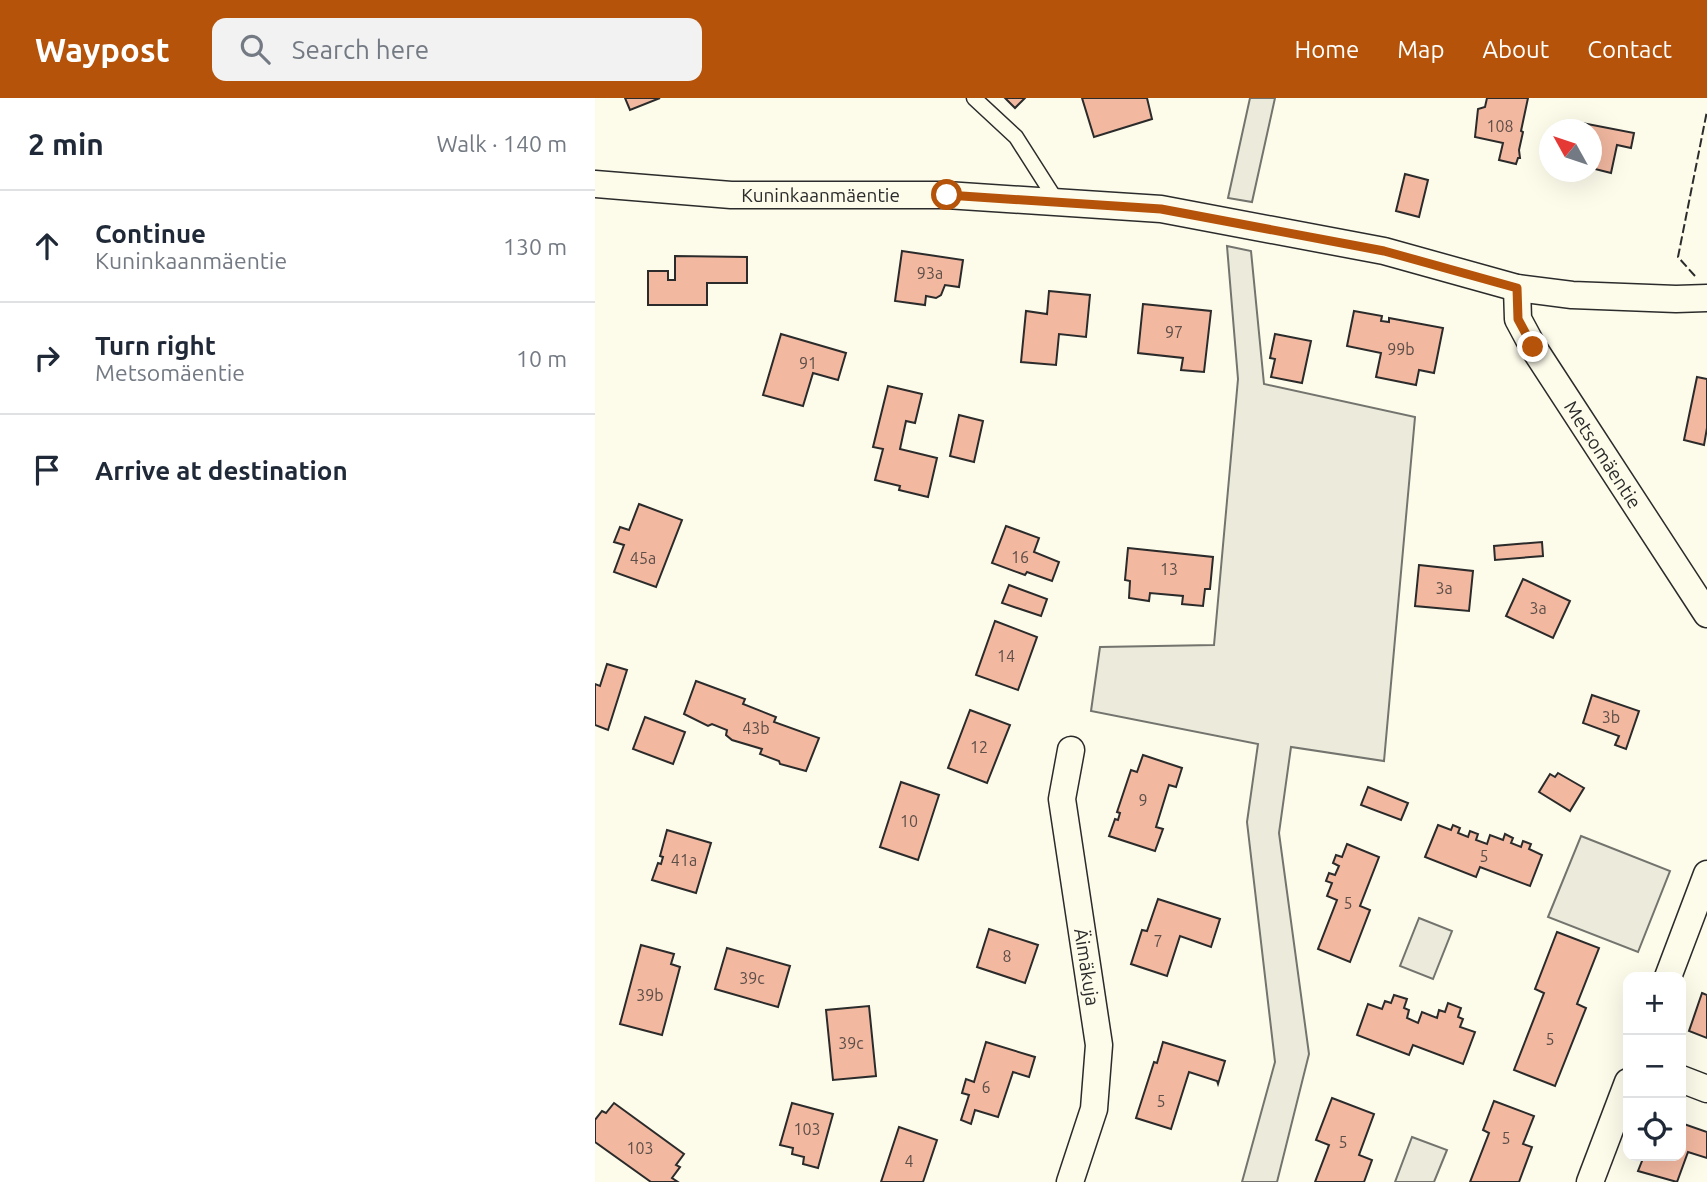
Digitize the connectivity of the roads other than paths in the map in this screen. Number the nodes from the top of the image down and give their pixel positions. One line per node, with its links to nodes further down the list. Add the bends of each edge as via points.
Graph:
1 (974, 98): 3 (lane, via 1016,137)
2 (595, 184): 3 (street, Kuninkaanmäentie, via 731,195 947,195)
3 (1059, 204): 4 (street, Kuninkaanmäentie, via 1161,209 1384,251)
4 (1517, 288): 5 (street, Kuninkaanmäentie, via 1572,295); 6 (street, Metsomäentie, via 1518,319 1533,347)
5 (1707, 298)
6 (1707, 614)
7 (1071, 750): 13 (street, Äimäkuja, via 1062,799 1099,1045 1094,1109)
8 (1707, 874): 9 (street)
9 (1670, 972)
10 (1686, 1081): 11 (street)
11 (1707, 1089)
12 (1623, 1095): 14 (street)
13 (1070, 1182)
14 (1590, 1182)

